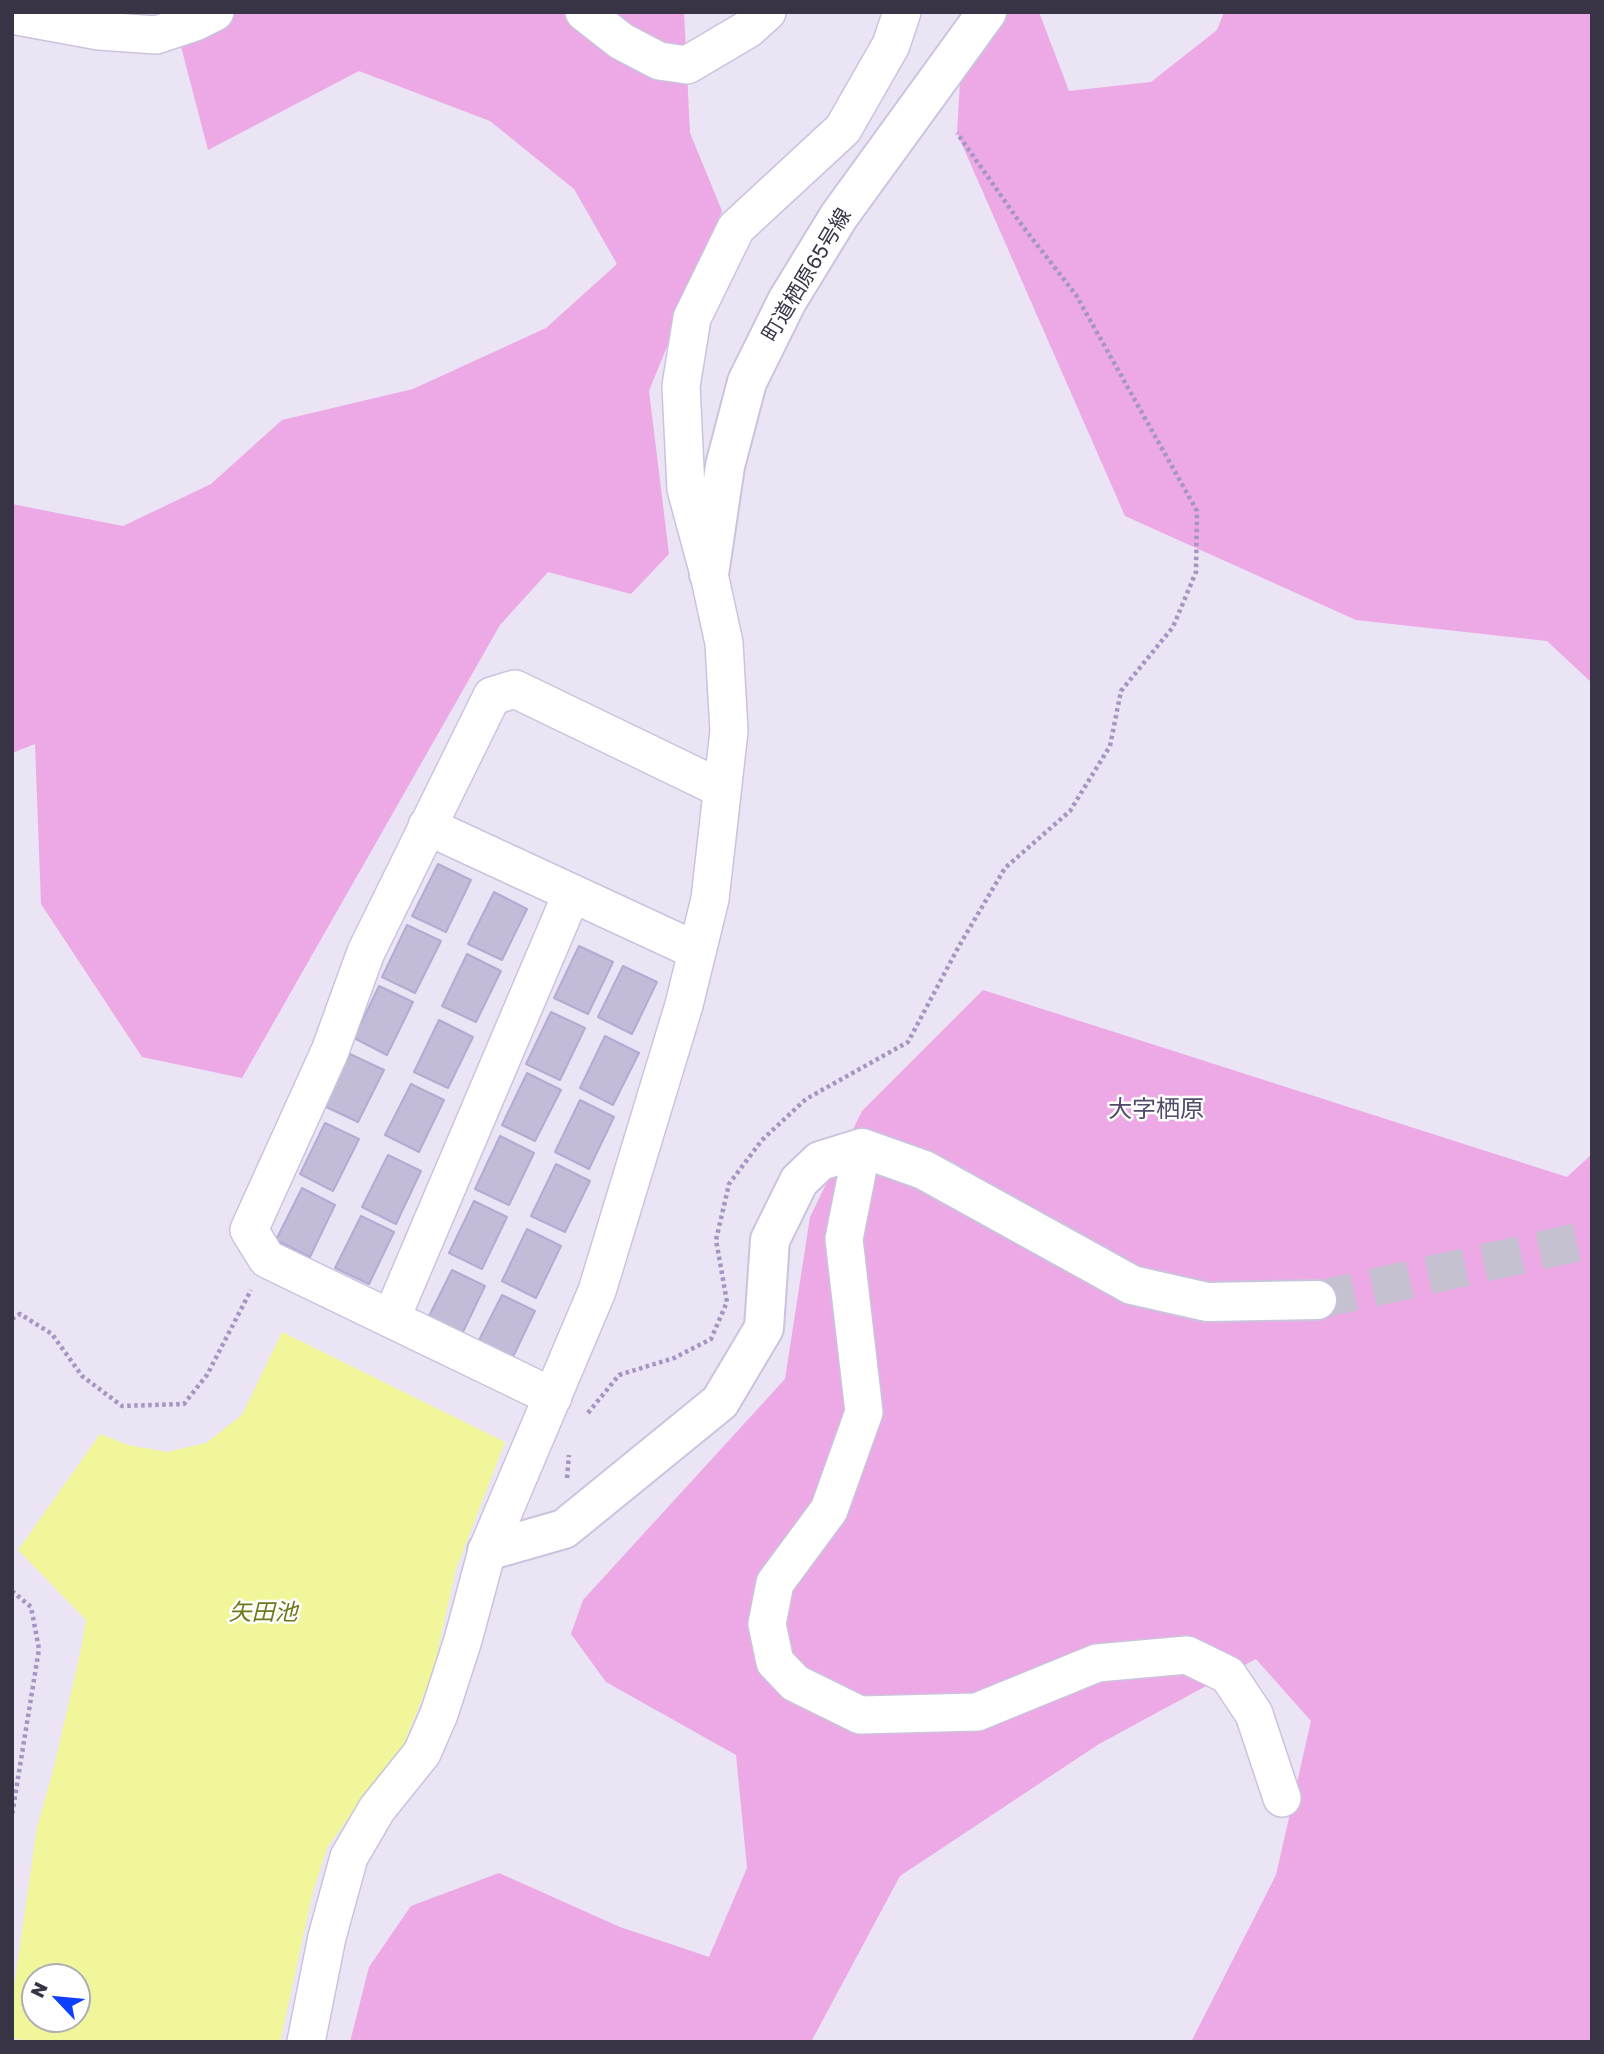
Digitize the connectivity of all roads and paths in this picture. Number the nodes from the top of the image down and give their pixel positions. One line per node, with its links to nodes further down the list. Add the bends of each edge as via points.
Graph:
1 (215, 12): 6 (street, via 156,35 99,31)
2 (583, 12): 3 (street, via 621,41 659,61 687,65 748,29)
3 (766, 12)
4 (902, 12): 8 (street, via 891,45 843,129 736,228 692,318 681,386 686,489)
5 (987, 12): 8 (street, 町道栖原65号線, via 839,216 787,301 747,382 725,467)
6 (12, 15)
7 (957, 134): 19 (path, via 1076,295 1197,511 1196,572 1173,627 1121,691 1110,746 1070,811 1005,868 908,1042 806,1099 762,1140 729,1184 716,1240 727,1303 711,1339 674,1358 620,1375)
8 (709, 574): 9 (street, via 724,643 729,731)
9 (722, 789): 10 (street, via 515,689 492,696); 12 (street, via 710,899)
10 (427, 826): 11 (street); 14 (street, via 366,952 330,1051 249,1230)
11 (572, 893): 12 (street); 17 (street)
12 (697, 951): 18 (street, via 597,1291)
13 (862, 1148): 15 (street, via 924,1170 1132,1286 1208,1301); 21 (street, via 820,1161 799,1181 770,1240 764,1328 720,1402); 24 (street, via 844,1239 864,1412 829,1510 775,1583 767,1624 775,1662 794,1683 860,1715 977,1712 1097,1663 1186,1655 1228,1675 1254,1714)
14 (267, 1259): 16 (path, via 207,1375 184,1404 122,1406 82,1376 52,1334 20,1314); 17 (street)
15 (1317, 1300)
16 (12, 1319)
17 (391, 1319): 18 (street)
18 (553, 1397): 22 (street)
19 (586, 1417)
20 (569, 1447): 21 (path)
21 (564, 1529): 22 (street)
22 (487, 1551): 26 (street, via 463,1640 422,1753 377,1810 349,1857)
23 (12, 1594): 25 (path, via 31,1608 39,1649)
24 (1282, 1798)
25 (12, 1815)
26 (306, 2042)

